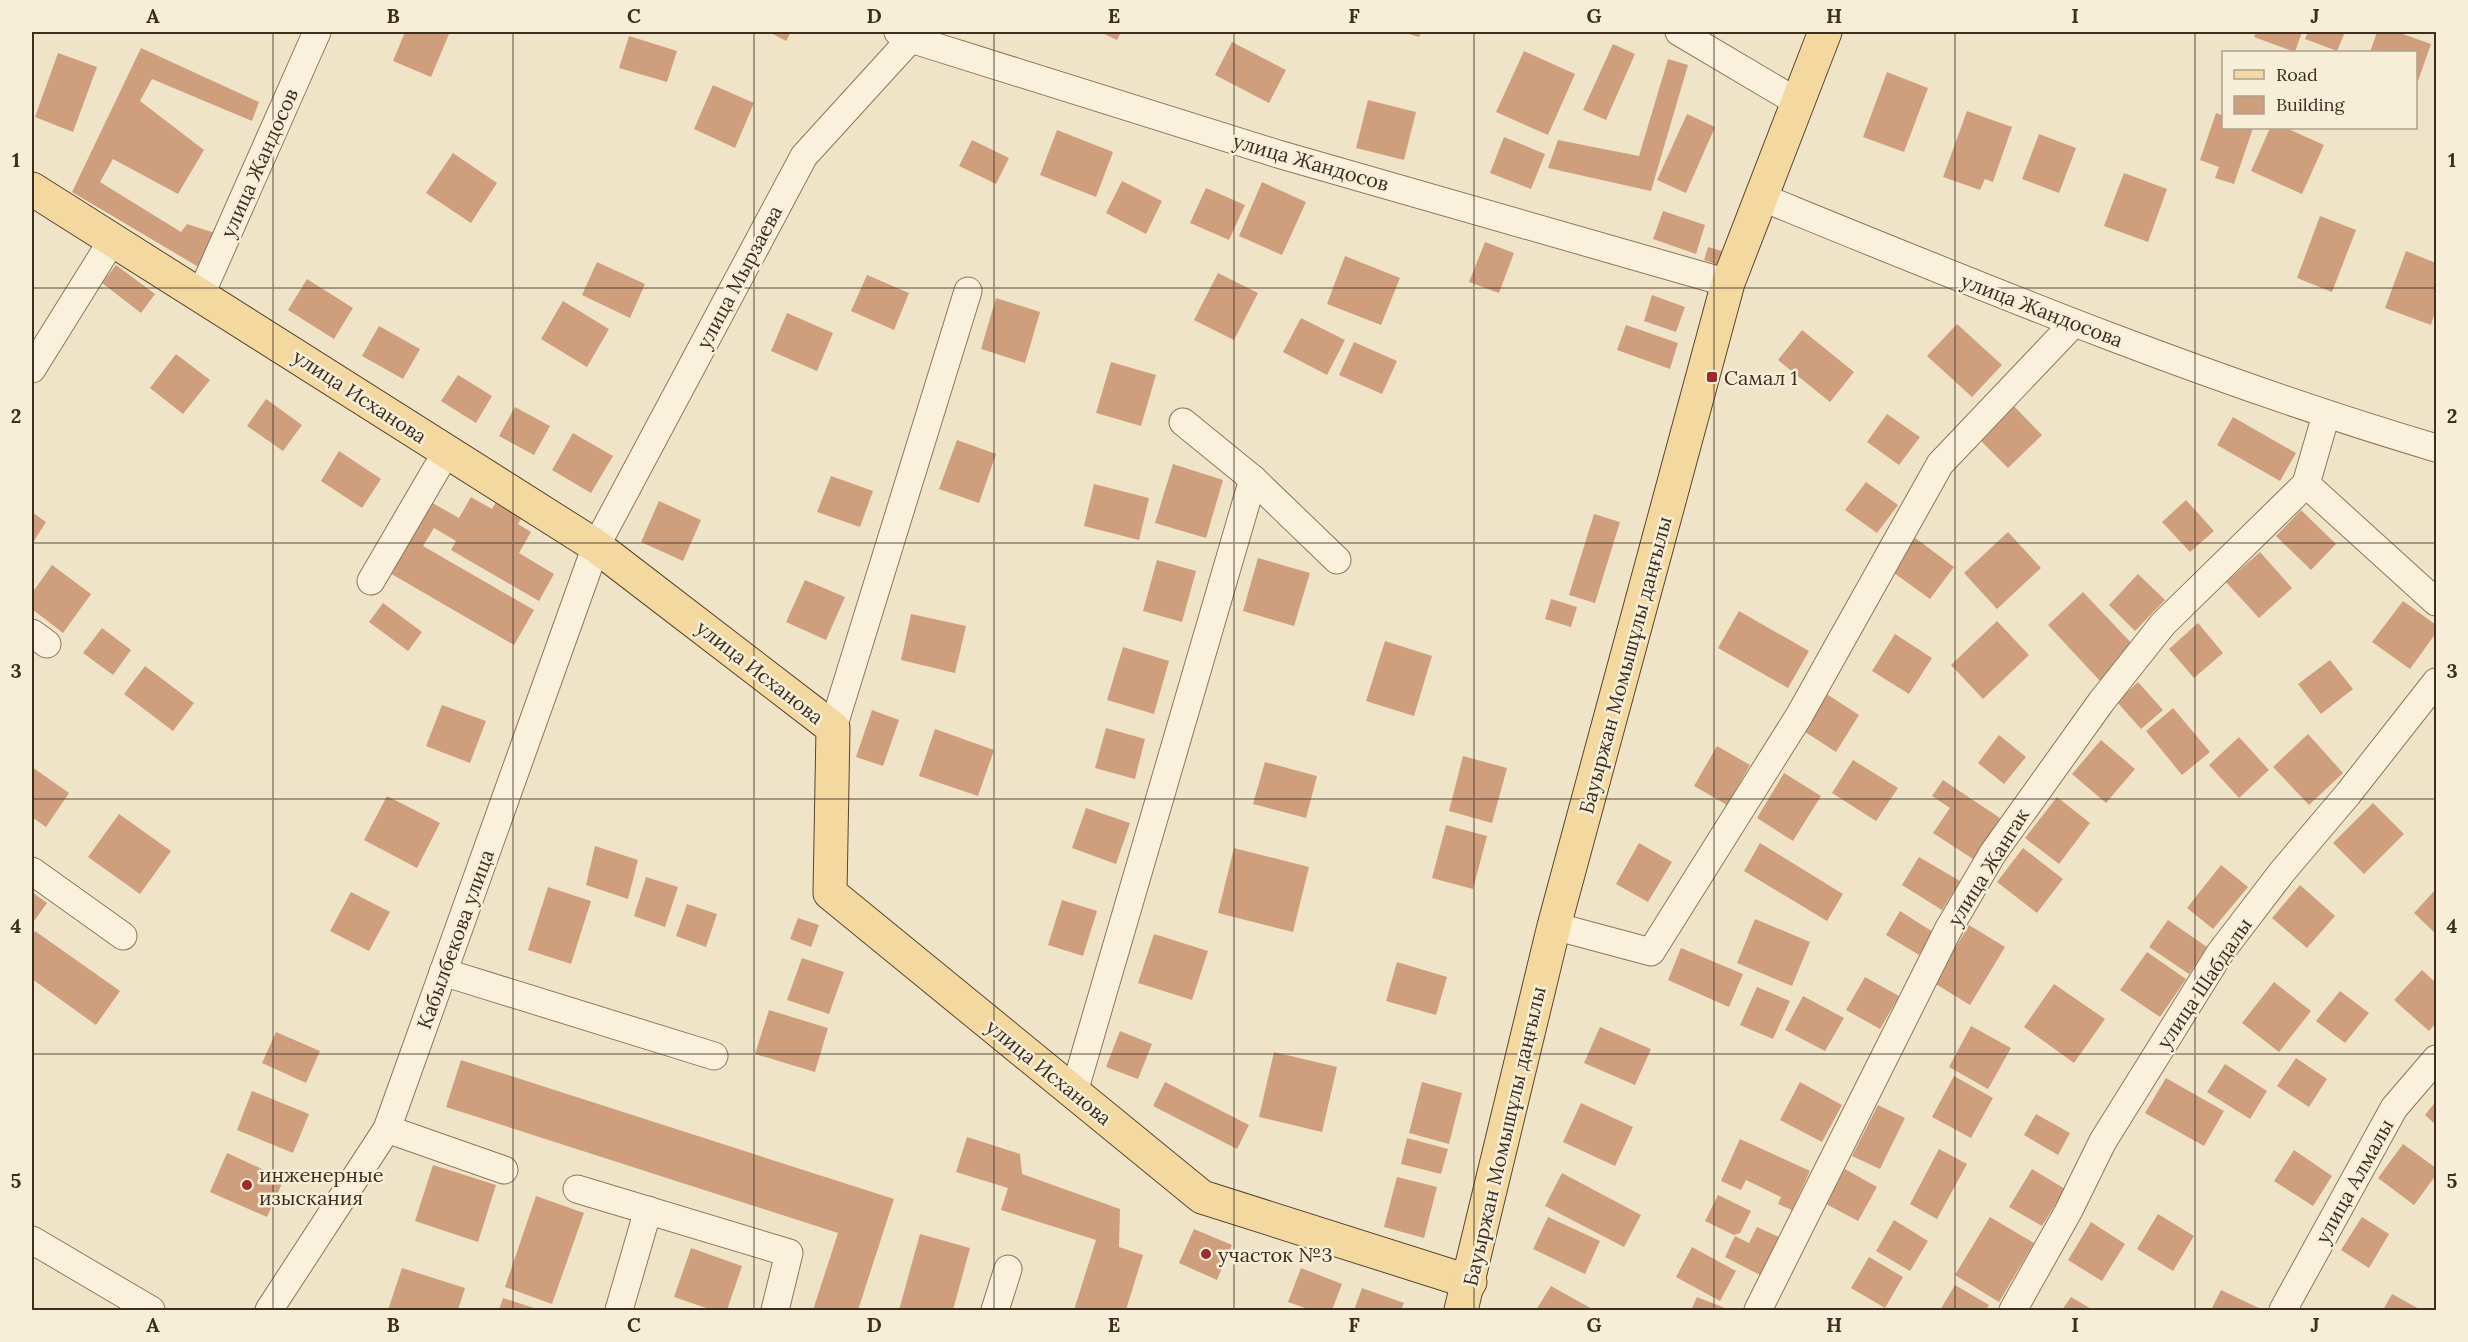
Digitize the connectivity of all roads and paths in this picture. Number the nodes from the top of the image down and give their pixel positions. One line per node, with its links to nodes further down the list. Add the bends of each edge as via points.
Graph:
1 (316, 32): 11 (street, улица Жандосов)
2 (1679, 32): 5 (street)
3 (1825, 32): 5 (main road, Бауыржан Момышұлы даңғылы)
4 (908, 34): 9 (street, улица Жандосов, via 1278,154); 20 (street, улица Мырзаева, via 804,156)
5 (1799, 103): 7 (main road, Бауыржан Момышұлы даңғылы)
6 (32, 189): 8 (main road, улица Исханова)
7 (1761, 197): 9 (main road, Бауыржан Момышұлы даңғылы); 12 (street, улица Жандосова)
8 (113, 239): 11 (main road, улица Исханова); 13 (street)
9 (1728, 283): 27 (main road, Бауыржан Момышұлы даңғылы)
10 (968, 291): 25 (street)
11 (201, 294): 17 (main road, улица Исханова)
12 (2073, 324): 14 (street, улица Жандосова); 27 (street, via 1940,464 1799,716 1651,952)
13 (32, 369)
14 (2326, 416): 16 (street, улица Жандосова); 19 (street)
15 (1183, 422): 18 (street)
16 (2436, 448)
17 (447, 451): 20 (main road, улица Исханова); 22 (street)
18 (1253, 479): 21 (street); 32 (street)
19 (2306, 484): 23 (street); 45 (street, улица Жангак, via 2163,624 1993,853 1949,928)
20 (596, 546): 25 (main road, улица Исханова); 29 (street, Кабылбекова улица)
21 (1337, 560)
22 (371, 581)
23 (2436, 602)
24 (2436, 682): 46 (street, улица Шабдалы, via 2220,953 2103,1141)
25 (833, 728): 32 (main road, улица Исханова, via 830,893)
26 (32, 871): 28 (street)
27 (1554, 926): 39 (main road, Бауыржан Момышұлы даңғылы)
28 (123, 936)
29 (443, 972): 30 (street); 33 (street, Кабылбекова улица)
30 (714, 1056)
31 (2436, 1059): 47 (street, улица Алмалы, via 2394,1108)
32 (1074, 1092): 39 (main road, улица Исханова, via 1202,1197)
33 (387, 1129): 34 (street); 41 (street, Кабылбекова улица)
34 (504, 1170)
35 (577, 1189): 36 (street)
36 (648, 1210): 42 (street); 43 (street, via 789,1253)
37 (32, 1240): 40 (street)
38 (1008, 1269): 44 (street)
39 (1465, 1296)
40 (151, 1311)
41 (269, 1311)
42 (619, 1311)
43 (775, 1311)
44 (995, 1311)
45 (1758, 1311)
46 (2013, 1311)
47 (2283, 1311)

